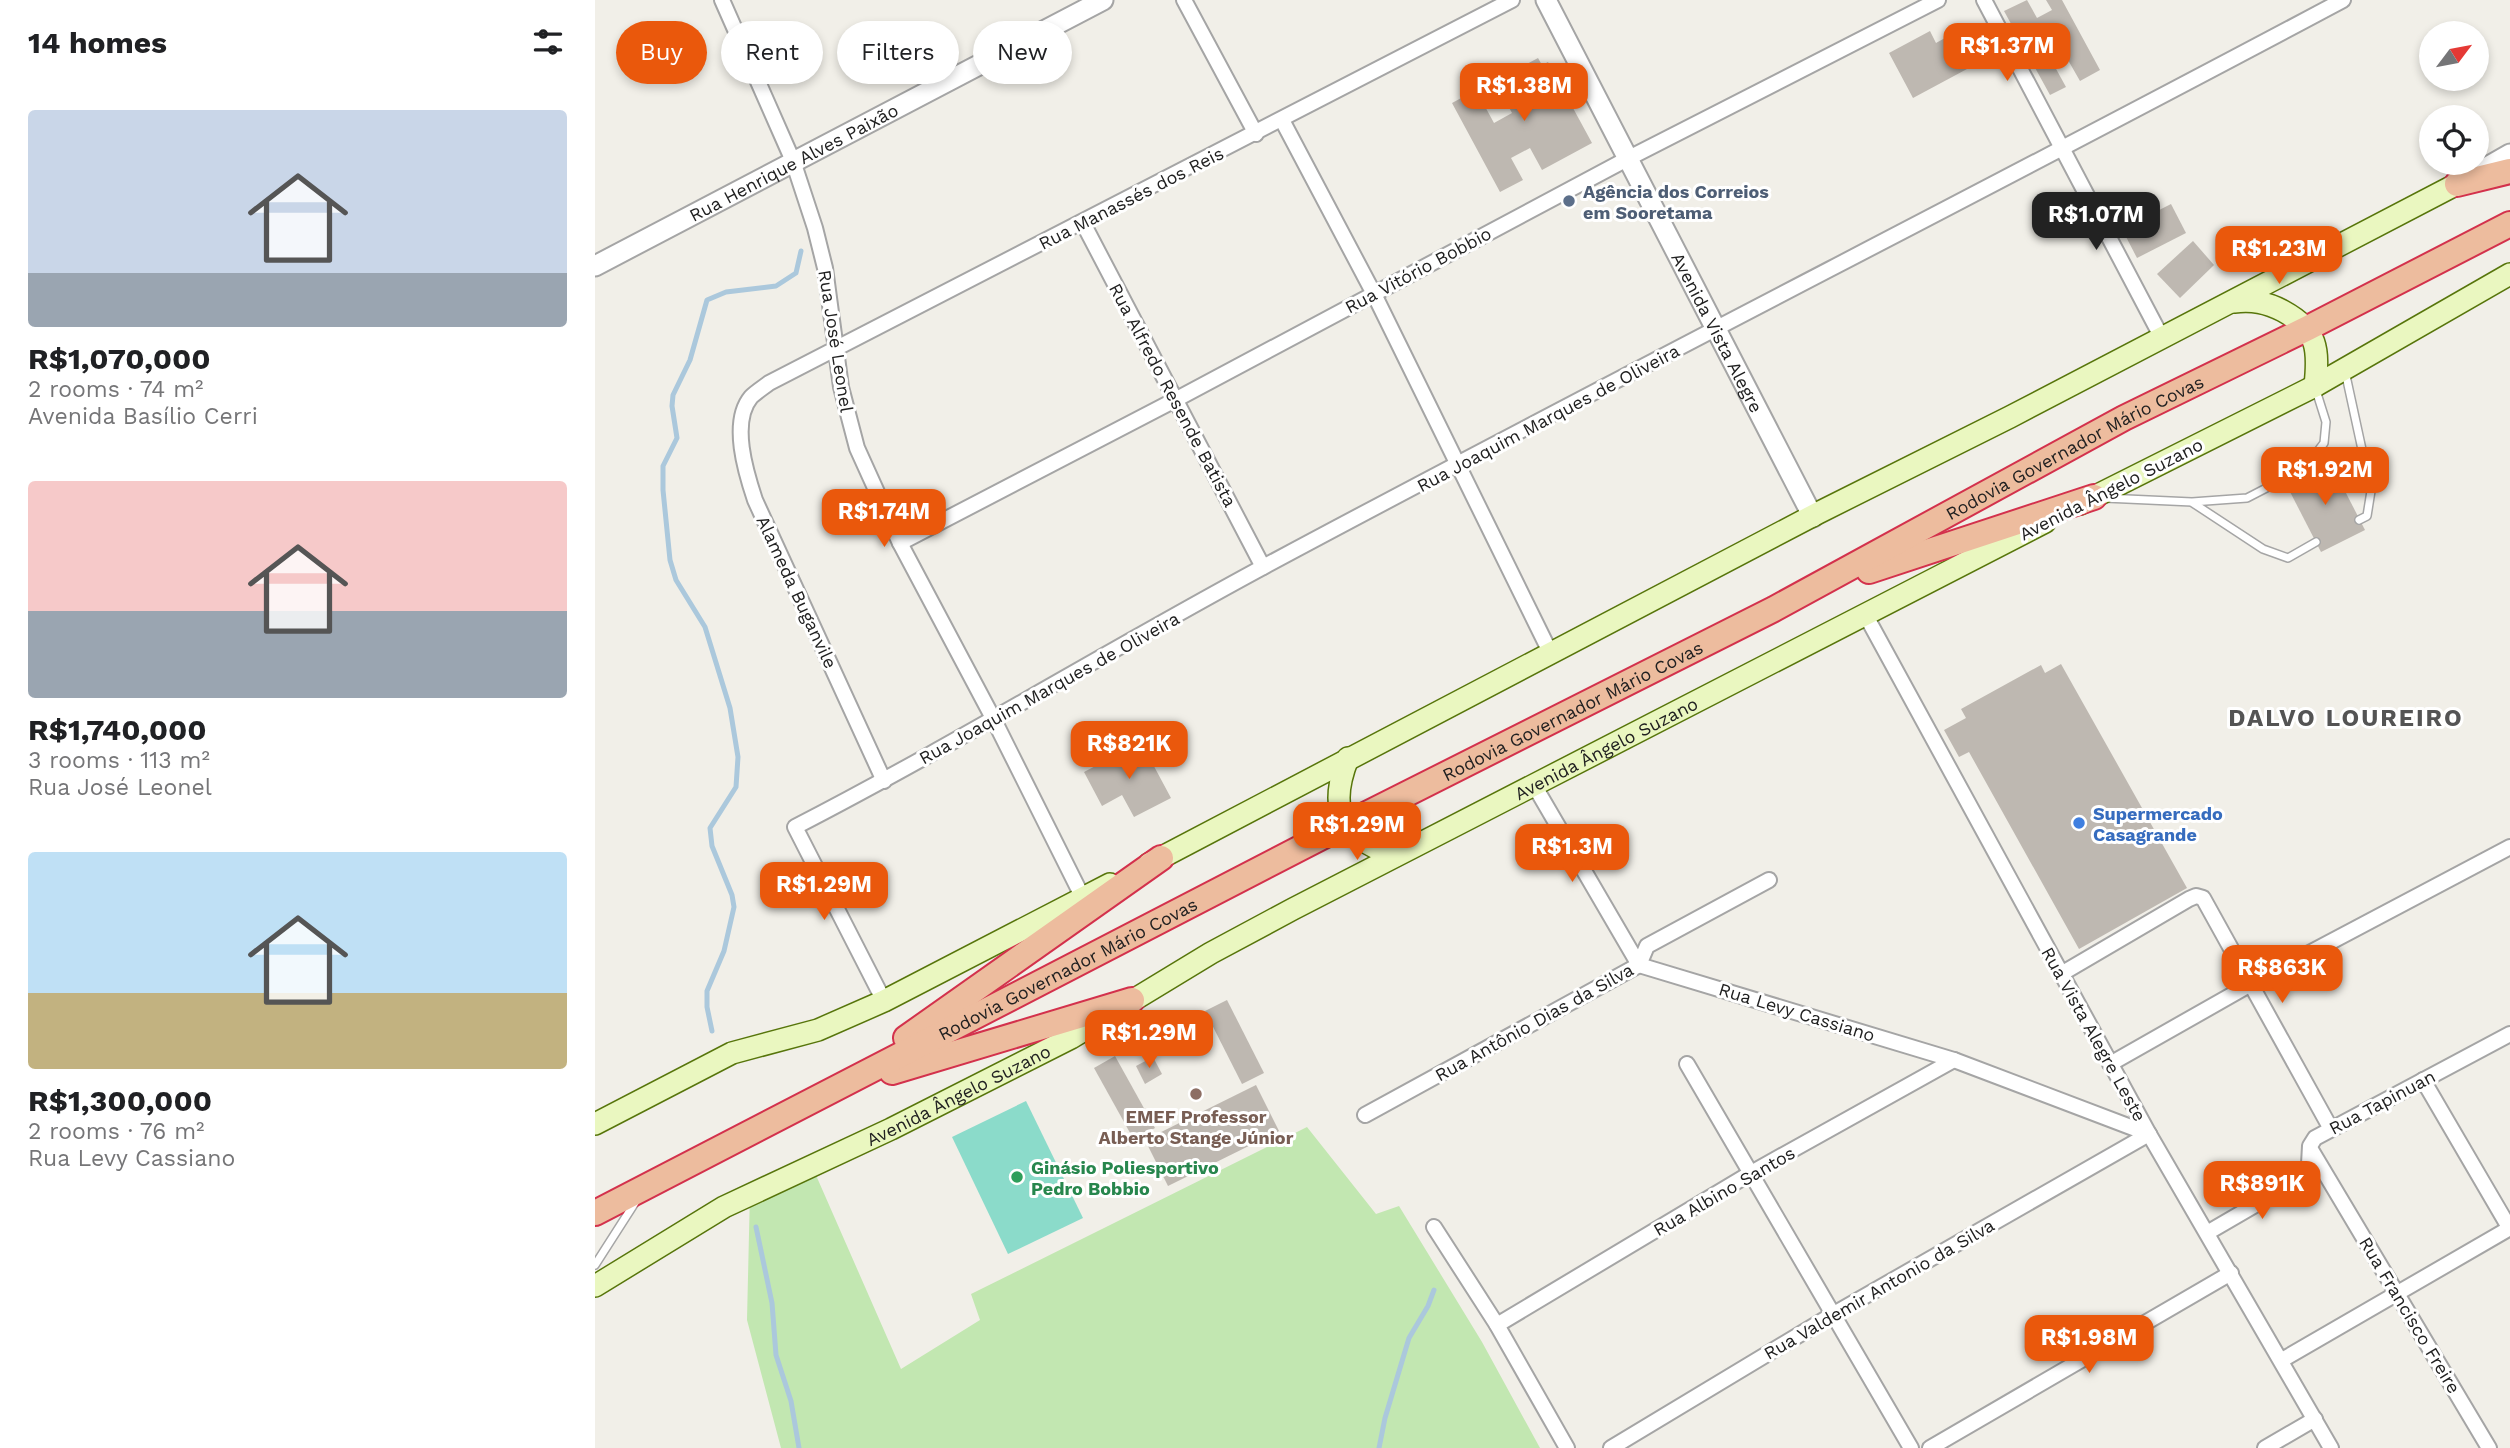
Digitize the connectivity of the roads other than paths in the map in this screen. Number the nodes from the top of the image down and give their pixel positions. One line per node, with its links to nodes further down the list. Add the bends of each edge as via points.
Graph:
1 (722, 0): 14 (street, Rua José Leonel)
2 (1103, 0): 14 (street, Rua Henrique Alves Paixão)
3 (1184, 0): 10 (street)
4 (1512, 0): 9 (street, Rua Manassés dos Reis)
5 (1546, 0): 13 (street, Avenida Vista Alegre)
6 (1938, 0): 13 (street, Rua Vitório Bobbio)
7 (1984, 0): 11 (street)
8 (2343, 0): 11 (street, Rua Joaquim Marques de Oliveira)
9 (1282, 120): 10 (street, Rua Manassés dos Reis); 21 (street)
10 (1256, 134): 17 (street, Rua Manassés dos Reis)
11 (2062, 150): 24 (street, Rua Joaquim Marques de Oliveira); 25 (street)
12 (2510, 154): 16 (street)
13 (1627, 159): 21 (street, Rua Vitório Bobbio); 24 (street, Avenida Vista Alegre)
14 (793, 161): 19 (street, Rua Henrique Alves Paixão); 26 (street, Rua José Leonel, via 825,268)
15 (2510, 171): 16 (highway)
16 (2457, 184): 22 (main road)
17 (1083, 223): 26 (street, Rua Manassés dos Reis); 30 (street, Rua Alfredo Resende Batista)
18 (2510, 224): 23 (highway, Rodovia Governador Mário Covas)
19 (595, 266)
20 (2509, 277): 27 (main road, Avenida Ângelo Suzano)
21 (1374, 294): 30 (street, Rua Vitório Bobbio); 31 (street)
22 (2233, 302): 23 (main road, via 2255,300 2274,306); 25 (main road)
23 (2308, 328): 28 (main road, via 2315,348); 39 (highway, Rodovia Governador Mário Covas, via 2125,418)
24 (1715, 331): 31 (street, Rua Joaquim Marques de Oliveira); 34 (street, Avenida Vista Alegre)
25 (2162, 338): 34 (main road)
26 (835, 351): 29 (street, Rua Manassés dos Reis, via 769,383); 36 (street, Rua José Leonel, via 857,448)
27 (2345, 369): 28 (main road, Avenida Ângelo Suzano); 35 (lane, via 2371,491 2367,516)
28 (2315, 386): 32 (main road, Avenida Ângelo Suzano); 33 (lane, via 2326,422 2324,443 2311,460 2247,498)
29 (751, 397): 44 (street, Alameda Buganvile, via 742,416 741,438 755,500)
30 (1175, 400): 36 (street, Rua Vitório Bobbio); 38 (street, Rua Alfredo Resende Batista)
31 (1459, 464): 38 (street, Rua Joaquim Marques de Oliveira); 41 (street)
32 (2094, 497): 33 (lane); 39 (highway, via 1886,565); 40 (main road, Avenida Ângelo Suzano)
33 (2192, 502): 37 (lane, via 2263,549 2288,558)
34 (1812, 517): 41 (main road)
35 (2360, 520)
36 (900, 542): 42 (street, Rua José Leonel)
37 (2316, 542)
38 (1263, 568): 42 (street, Rua Joaquim Marques de Oliveira)
39 (1774, 609): 46 (highway, Rodovia Governador Mário Covas)
40 (1865, 614): 45 (main road, Avenida Ângelo Suzano); 53 (street, Rua Vista Alegre Leste)
41 (1551, 654): 43 (main road)
42 (994, 720): 44 (street, Rua Joaquim Marques de Oliveira); 51 (street, Rua José Leonel)
43 (1348, 758): 46 (main road, via 1340,780 1339,803); 49 (main road)
44 (884, 780): 56 (street, Rua Joaquim Marques de Oliveira, via 795,827)
45 (1534, 785): 48 (main road, Avenida Ângelo Suzano); 52 (street)
46 (1345, 825): 48 (main road, via 1359,839); 62 (highway, Rodovia Governador Mário Covas)
47 (2510, 847): 54 (street)
48 (1395, 856): 55 (main road, Avenida Ângelo Suzano)
49 (1161, 858): 51 (main road); 62 (highway)
50 (1769, 880): 52 (street, Rua Antônio Dias da Silva, via 1647,946)
51 (1083, 898): 56 (main road)
52 (1640, 965): 58 (street, Rua Levy Cassiano); 63 (street, Rua Antônio Dias da Silva)
53 (2061, 974): 54 (street, via 2196,896 2203,898); 60 (street, Rua Vista Alegre Leste)
54 (2251, 984): 60 (street); 65 (street)
55 (1132, 1000): 62 (highway); 76 (main road, Avenida Ângelo Suzano, via 1071,1038 975,1087 724,1207)
56 (884, 1001): 64 (main road, via 818,1030 732,1053)
57 (2510, 1034): 61 (street, Rua Tapinuan)
58 (1954, 1060): 66 (street, Rua Levy Cassiano); 68 (street, Rua Albino Santos)
59 (1687, 1063): 68 (street)
60 (2110, 1064): 66 (street, Rua Vista Alegre Leste)
61 (2423, 1080): 65 (street, Rua Tapinuan); 72 (street)
62 (835, 1089): 69 (highway, Rodovia Governador Mário Covas)
63 (1365, 1115)
64 (595, 1124)
65 (2331, 1129): 67 (street, Rua Tapinuan)
66 (2149, 1134): 73 (street, Rua Vista Alegre Leste); 78 (street, Rua Valdemir Antonio da Silva)
67 (2309, 1146): 73 (street, Rua Tapinuan, via 2309,1164 2300,1179); 77 (street, Rua Francisco Freire)
68 (1751, 1173): 78 (street); 79 (street, Rua Albino Santos)
69 (648, 1186): 70 (highway, Rodovia Governador Mário Covas); 74 (lane)
70 (595, 1213)
71 (1434, 1227): 79 (street)
72 (2510, 1228): 77 (street)
73 (2207, 1233): 75 (street, Rua Vista Alegre Leste)
74 (595, 1265)
75 (2231, 1273): 80 (street, Rua Vista Alegre Leste); 85 (street)
76 (595, 1286)
77 (2396, 1293): 80 (street); 88 (street, Rua Francisco Freire)
78 (1832, 1315): 83 (street, Rua Valdemir Antonio da Silva); 84 (street)
79 (1497, 1325): 82 (street)
80 (2282, 1360): 81 (street, Rua Vista Alegre Leste)
81 (2315, 1419): 86 (street); 87 (street, Rua Vista Alegre Leste)
82 (1567, 1448)
83 (1611, 1448)
84 (1911, 1448)
85 (1930, 1448)
86 (2265, 1448)
87 (2332, 1448)
88 (2489, 1448)

